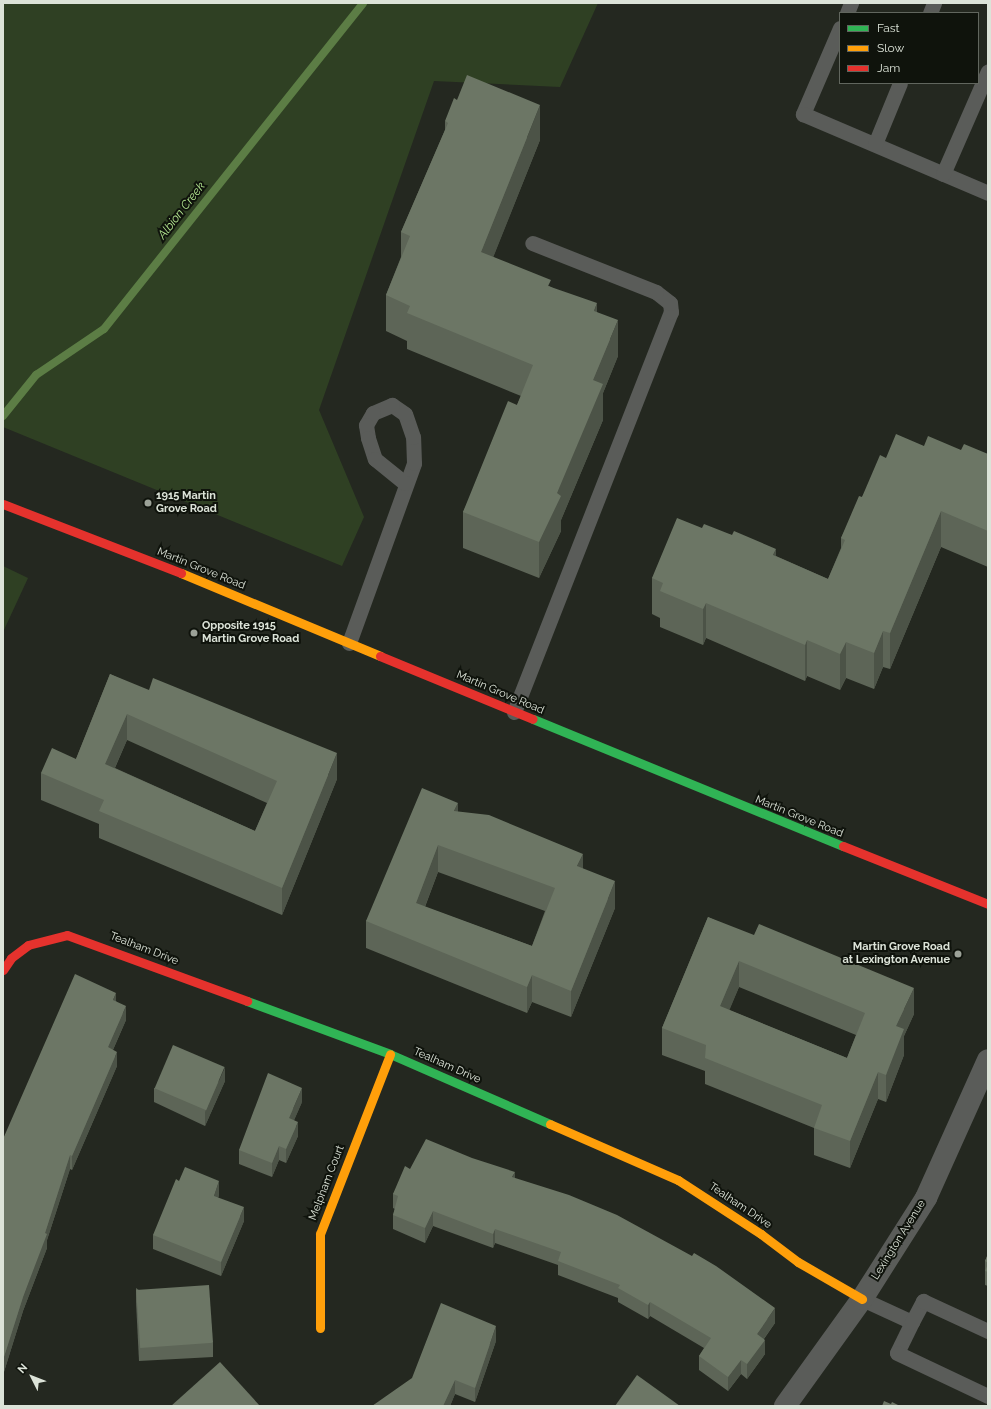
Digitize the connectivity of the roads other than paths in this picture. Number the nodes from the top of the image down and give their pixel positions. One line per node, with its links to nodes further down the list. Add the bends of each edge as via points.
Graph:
1 (839, 30): 4 (lane, via 803,114)
2 (988, 71): 5 (lane)
3 (900, 84): 4 (lane)
4 (875, 144): 5 (lane)
5 (943, 174): 6 (lane)
6 (988, 192)
7 (532, 243): 11 (lane, via 656,292 670,303 671,312)
8 (405, 483): 8 (lane, via 414,463 412,437 405,414 392,405 374,413 366,425 368,438 375,459); 10 (lane)
9 (3, 504): 10 (street, Martin Grove Road, via 162,565)
10 (349, 643): 11 (street, Martin Grove Road)
11 (514, 712): 12 (street, Martin Grove Road, via 742,808)
12 (988, 904)
13 (3, 970): 14 (street, Tealham Drive, via 10,958 28,945 67,935)
14 (390, 1054): 16 (street, Tealham Drive, via 678,1180 761,1234 798,1262); 18 (street, Melpham Court, via 320,1234)
15 (988, 1060): 16 (street, Lexington Avenue, via 926,1198)
16 (862, 1299): 17 (lane); 21 (street, Lexington Avenue)
17 (912, 1322): 19 (lane, via 923,1301); 20 (lane, via 897,1353)
18 (320, 1328)
19 (988, 1331)
20 (988, 1396)
21 (785, 1406)

